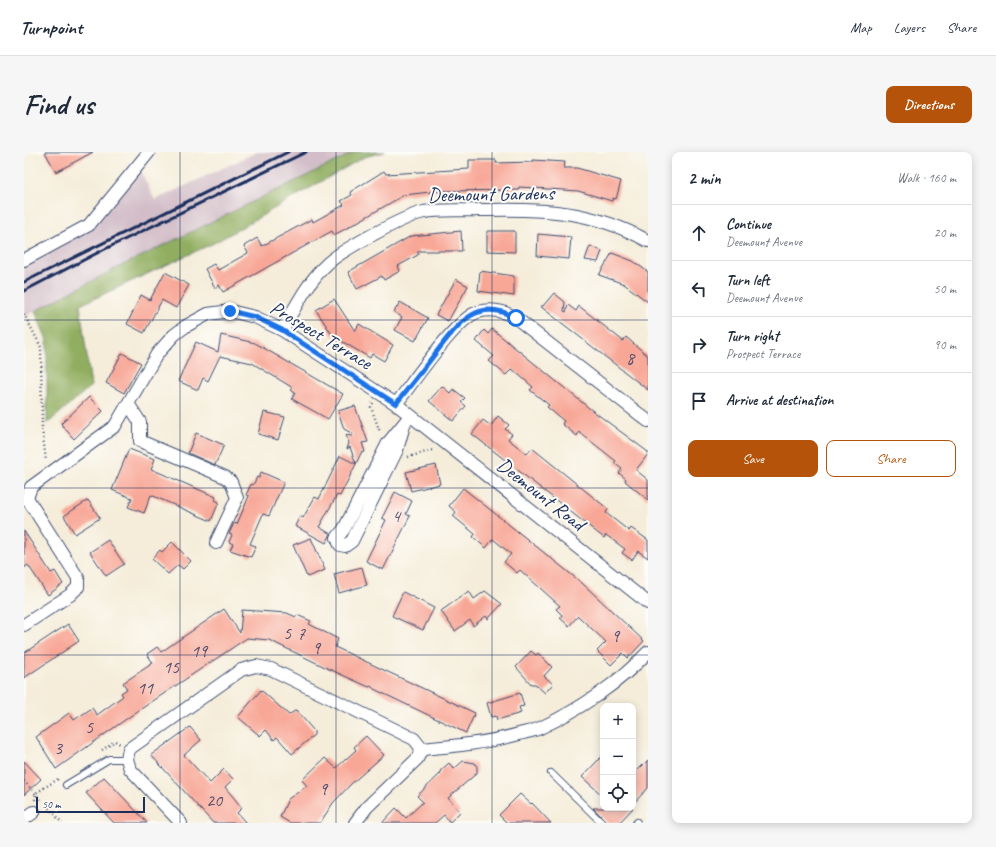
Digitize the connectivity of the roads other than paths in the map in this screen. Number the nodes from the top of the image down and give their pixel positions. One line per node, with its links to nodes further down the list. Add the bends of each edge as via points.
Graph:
1 (148, 152): 3 (street, via 89,225)
2 (648, 241): 4 (street, Deemount Gardens, via 609,222 564,212 424,212 398,222 328,263)
3 (24, 260)
4 (282, 330): 5 (street, Prospect Terrace); 6 (street, Prospect Terrace, via 255,317 230,311 208,314 186,326 164,345)
5 (396, 404): 7 (street, Prospect Terrace); 8 (street, via 460,322 477,312 497,310 516,318)
6 (129, 405): 10 (street, Prospect Terrace, via 115,426 31,487); 11 (street, via 140,422 140,441 225,477 231,482 237,498)
7 (407, 420): 9 (street); 12 (street, Deemount Road, via 440,440)
8 (648, 421)
9 (393, 447): 9 (street, via 352,541 345,546 340,545 337,538)
10 (26, 499): 13 (street, via 78,578 78,587)
11 (216, 543)
12 (647, 598)
13 (24, 625)
14 (648, 652): 15 (street, via 619,680 541,728 461,746)
15 (422, 749): 16 (street, via 414,739 271,669 256,666 241,670 130,750); 20 (street, via 417,759 367,807)
16 (129, 764): 18 (lane, via 109,759); 19 (street)
17 (551, 773): 21 (lane)
18 (66, 785)
19 (181, 823)
20 (355, 823)
21 (602, 823)

